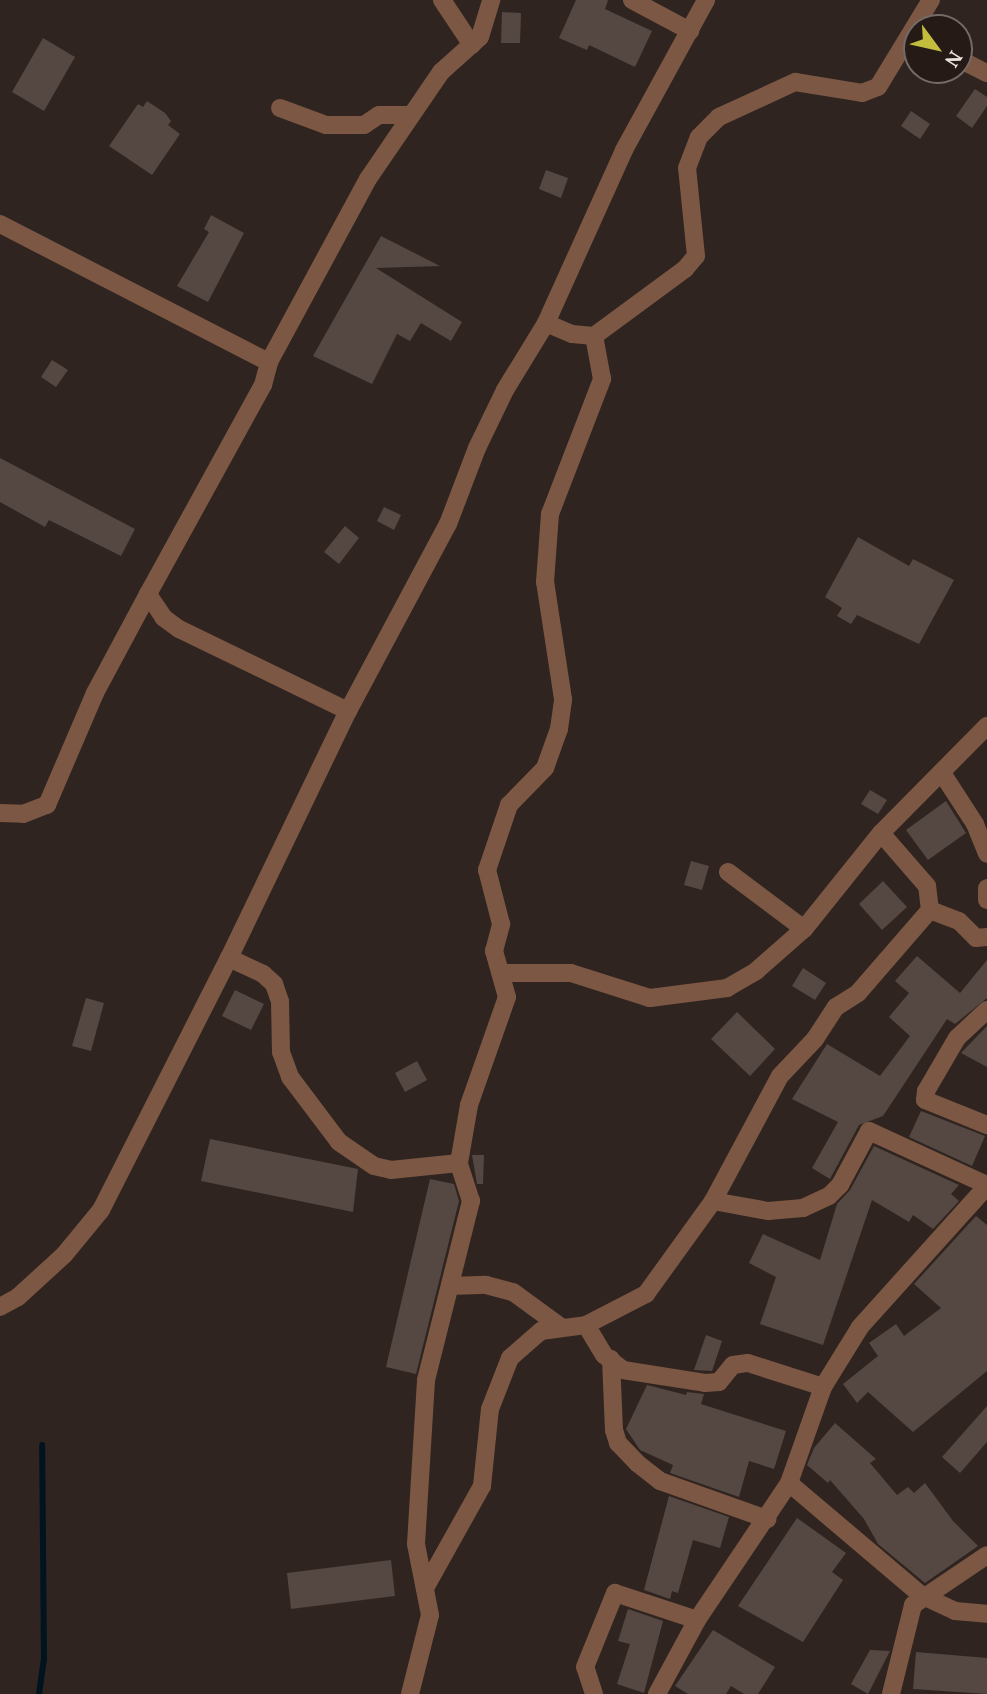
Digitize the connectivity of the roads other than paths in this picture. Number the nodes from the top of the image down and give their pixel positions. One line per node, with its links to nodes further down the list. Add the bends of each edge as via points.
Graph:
1 (442, 0): 6 (street)
2 (491, 0): 6 (street, via 480,37)
3 (632, 0): 5 (street)
4 (706, 0): 5 (street)
5 (690, 31): 11 (street, via 624,150)
6 (472, 45): 9 (street, via 441,72)
7 (903, 52): 12 (street, via 878,87 862,93 795,82 719,117 699,137 687,168 696,256)
8 (280, 108): 9 (street, via 326,125 364,125 379,115)
9 (408, 115): 13 (street)
10 (0, 223): 13 (street)
11 (546, 323): 12 (street, via 572,334); 15 (street, via 505,390 448,524)
12 (594, 336): 28 (street, via 602,379 550,514 545,582 563,699 558,729 545,768 509,805 487,870 501,924 494,951)
13 (269, 362): 14 (street, via 263,385)
14 (148, 594): 15 (street, via 164,618 179,629); 18 (street, via 96,693 47,805 23,814)
15 (348, 711): 27 (street)
16 (987, 726): 17 (street)
17 (942, 773): 19 (street); 20 (street, via 975,824)
18 (0, 813)
19 (881, 833): 24 (street, via 927,886); 25 (street)
20 (987, 854)
21 (728, 872): 25 (street)
22 (987, 888): 23 (street)
23 (987, 900)
24 (930, 910): 26 (street, via 959,920 976,938); 33 (street, via 858,993 836,1007 815,1039 780,1076)
25 (804, 929): 28 (street, via 756,971 727,988 650,998 571,973)
26 (987, 937)
27 (229, 958): 31 (street, via 264,974 274,984 280,1001 281,1052 289,1077 339,1142 374,1166 391,1170); 35 (street, via 101,1210 64,1255 18,1297)
28 (503, 973): 31 (street, via 507,997 469,1105)
29 (987, 1010): 30 (street, via 957,1038 925,1100)
30 (987, 1125)
31 (459, 1163): 34 (street, via 471,1201)
32 (987, 1185): 33 (street, via 869,1131 840,1185 829,1196 803,1208 768,1211); 39 (street, via 860,1327)
33 (713, 1201): 36 (street, via 646,1294)
34 (450, 1286): 37 (street, via 486,1285 513,1292); 43 (street, via 426,1380 416,1544)
35 (0, 1307)
36 (586, 1325): 37 (street); 38 (street)
37 (561, 1327): 43 (street, via 541,1331 510,1358 490,1409 482,1486)
38 (611, 1359): 39 (street, via 623,1370 705,1383 719,1381 733,1365 748,1363); 41 (street, via 614,1430 618,1443 637,1463 660,1481)
39 (823, 1387): 40 (street)
40 (789, 1483): 41 (street); 44 (street)
41 (767, 1519): 46 (street)
42 (987, 1555): 44 (street)
43 (425, 1588): 47 (street, via 430,1615)
44 (921, 1595): 45 (street, via 955,1611); 50 (street, via 913,1605)
45 (987, 1614)
46 (697, 1620): 48 (street, via 615,1593 585,1667); 49 (street)
47 (410, 1694)
48 (594, 1694)
49 (657, 1694)
50 (891, 1694)

